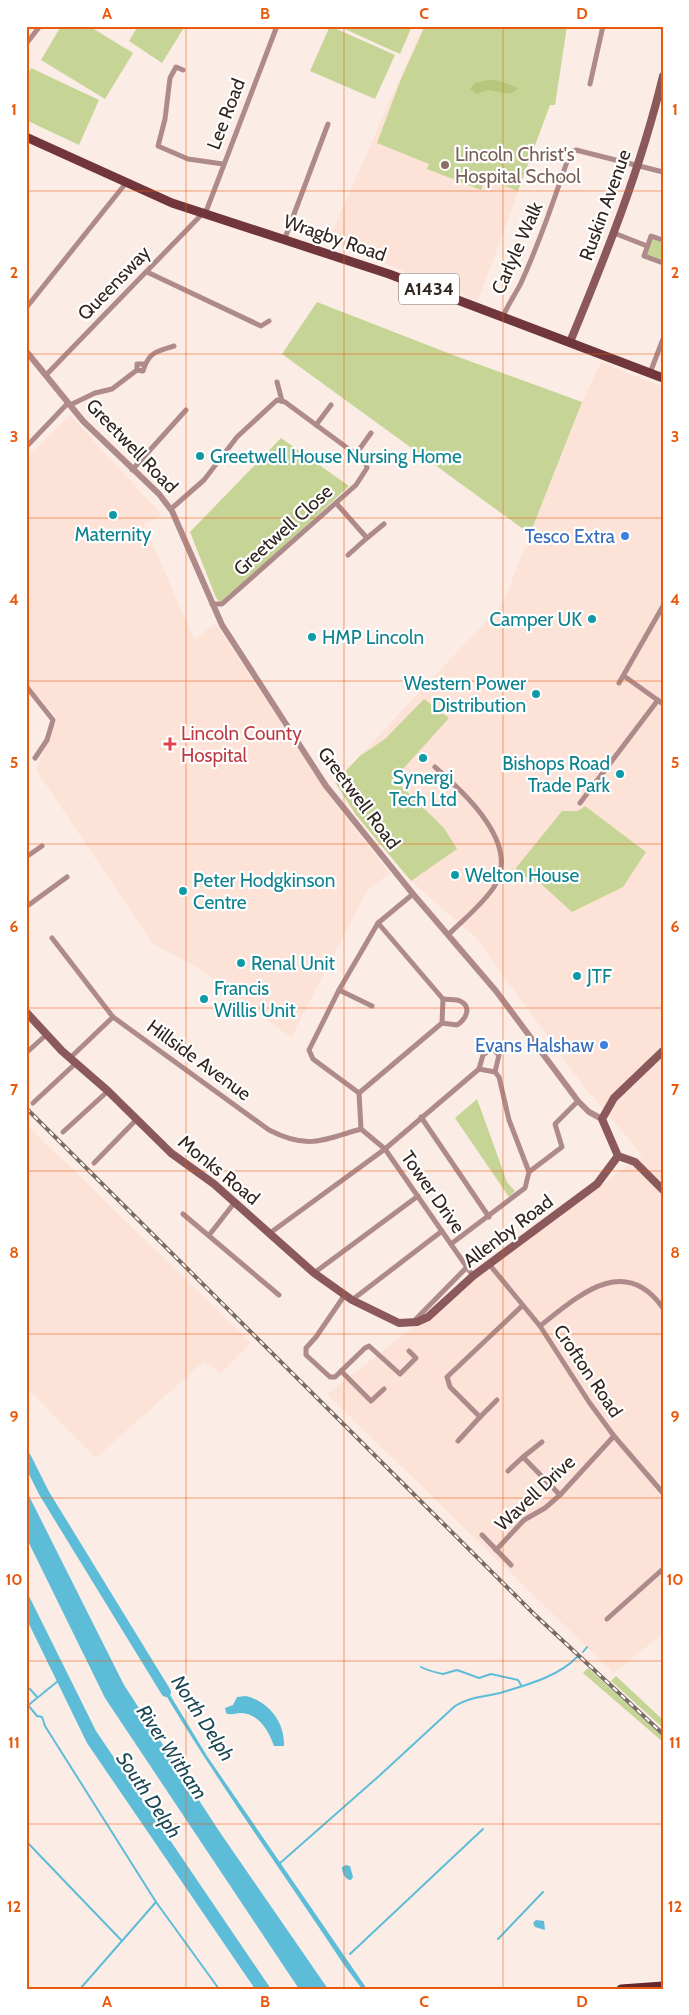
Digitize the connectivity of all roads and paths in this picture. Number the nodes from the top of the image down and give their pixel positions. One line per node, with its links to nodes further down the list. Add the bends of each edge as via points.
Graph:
1 (40, 26): 4 (street)
2 (276, 26): 11 (street, Lee Road)
3 (603, 26): 7 (street)
4 (26, 44)
5 (183, 70): 11 (street, via 176,68 170,78 158,146 188,159)
6 (663, 76): 8 (main road, Ruskin Avenue)
7 (590, 84)
8 (660, 102): 12 (main road, Ruskin Avenue)
9 (328, 124): 17 (street)
10 (26, 137): 14 (main road, Wragby Road / A1434)
11 (223, 164): 15 (street, Lee Road)
12 (637, 166): 13 (street); 16 (main road, Ruskin Avenue); 23 (street, Carlyle Walk, via 576,150 570,153 520,285 508,302)
13 (663, 172)
14 (126, 183): 15 (main road, Wragby Road / A1434, via 172,203); 22 (street)
15 (204, 212): 17 (main road, Wragby Road / A1434); 21 (street, Queensway)
16 (614, 233): 19 (street); 26 (main road, Ruskin Avenue)
17 (285, 238): 23 (main road, Wragby Road / A1434)
18 (663, 240): 19 (street, via 651,236)
19 (648, 246): 20 (street, via 644,256)
20 (663, 263)
21 (147, 272): 24 (street, via 261,326); 30 (street, Queensway)
22 (26, 308)
23 (504, 317): 26 (main road, Wragby Road / A1434)
24 (268, 321)
25 (663, 339): 29 (street)
26 (570, 342): 29 (main road, Wragby Road / A1434)
27 (174, 346): 34 (street, via 151,355 144,364 137,364 137,370 112,389)
28 (26, 351): 30 (street, Greetwell Road)
29 (650, 373): 31 (main road, Wragby Road / A1434)
30 (46, 375): 34 (street, Greetwell Road)
31 (663, 378)
32 (277, 382): 33 (street)
33 (279, 401): 37 (street); 43 (street, via 237,436 204,480)
34 (69, 404): 39 (street); 41 (street, Greetwell Road)
35 (331, 405): 37 (street)
36 (186, 410): 41 (street)
37 (316, 425): 40 (street)
38 (371, 433): 40 (street)
39 (26, 447)
40 (356, 454): 42 (street, Greetwell Close, via 365,461 367,468 356,485)
41 (132, 470): 43 (street, Greetwell Road)
42 (336, 504): 45 (street); 47 (street, Greetwell Close, via 222,604)
43 (171, 509): 47 (street, Greetwell Road)
44 (384, 524): 45 (street)
45 (367, 538): 46 (street)
46 (348, 555)
47 (212, 604): 59 (street, Greetwell Road, via 326,786)
48 (663, 606): 49 (street)
49 (624, 676): 50 (street); 52 (street)
50 (619, 683)
51 (26, 686): 53 (street, via 53,720 47,740)
52 (660, 702): 55 (street)
53 (35, 758)
54 (435, 767): 62 (street, via 486,821 501,855 501,872 494,886)
55 (580, 803)
56 (42, 846): 57 (street)
57 (26, 857)
58 (66, 877): 60 (street)
59 (413, 894): 61 (street); 62 (street, Greetwell Road)
60 (26, 907)
61 (378, 923): 64 (street); 65 (street)
62 (449, 934): 79 (street, Greetwell Road)
63 (52, 938): 68 (street, Hillside Avenue)
64 (339, 990): 66 (street); 78 (street, via 310,1046 310,1055)
65 (443, 999): 69 (street); 69 (street, via 460,1001 467,1013 457,1025)
66 (372, 1006)
67 (26, 1012): 70 (main road, Monks Road)
68 (114, 1017): 73 (street); 84 (street, Hillside Avenue, via 270,1130 289,1140 308,1143)
69 (442, 1023): 78 (street)
70 (46, 1035): 72 (street); 73 (main road, Monks Road)
71 (663, 1051): 82 (main road, via 614,1098)
72 (26, 1053)
73 (70, 1058): 74 (main road, Monks Road)
74 (76, 1063): 77 (main road, Monks Road); 80 (street)
75 (479, 1069): 76 (street); 76 (street, via 482,1055 492,1048 499,1055); 81 (street)
76 (495, 1072): 89 (street, via 516,1145)
77 (108, 1091): 83 (main road, Monks Road); 85 (street)
78 (359, 1093): 84 (street)
79 (578, 1101): 82 (street, Greetwell Road); 89 (street, via 555,1124 562,1147)
80 (33, 1103)
81 (422, 1117): 86 (street); 94 (street)
82 (602, 1119): 87 (main road)
83 (137, 1120): 88 (street); 92 (main road, Monks Road, via 171,1153)
84 (361, 1129): 86 (street, Tower Drive)
85 (63, 1132)
86 (385, 1149): 91 (street, Tower Drive); 96 (street)
87 (618, 1156): 90 (main road, via 635,1162); 99 (main road, Allenby Road, via 597,1184)
88 (94, 1162)
89 (528, 1172): 94 (street, via 524,1188)
90 (663, 1190)
91 (418, 1196): 95 (street, Tower Drive); 101 (street)
92 (234, 1202): 96 (main road, Monks Road); 97 (street)
93 (183, 1214): 97 (street)
94 (489, 1217): 98 (street)
95 (442, 1231): 98 (street, Tower Drive); 104 (street)
96 (270, 1233): 101 (main road, Monks Road)
97 (210, 1234): 103 (street)
98 (451, 1244): 100 (street, Tower Drive)
99 (489, 1264): 102 (main road, Allenby Road); 105 (street, Crofton Road)
100 (467, 1267): 102 (street, Tower Drive); 107 (street)
101 (314, 1272): 104 (main road, Monks Road)
102 (474, 1276): 107 (main road, Allenby Road, via 428,1317)
103 (279, 1295)
104 (348, 1298): 107 (main road, Monks Road, via 389,1319); 110 (street, via 306,1348 306,1355 330,1377)
105 (522, 1306): 108 (street, Crofton Road); 113 (street, via 447,1377 450,1386)
106 (663, 1308): 108 (street, via 649,1290 636,1283 619,1281 600,1284 574,1299)
107 (411, 1324)
108 (540, 1326): 114 (street, Crofton Road)
109 (409, 1351): 110 (street, via 416,1358 400,1374 370,1346)
110 (341, 1371): 111 (street, via 371,1401)
111 (384, 1389)
112 (497, 1400): 113 (street)
113 (480, 1417): 115 (street)
114 (614, 1436): 119 (street, Crofton Road); 120 (street, Wavell Drive)
115 (458, 1441)
116 (542, 1442): 117 (street)
117 (523, 1456): 118 (street); 120 (street)
118 (508, 1471)
119 (663, 1493)
120 (560, 1495): 122 (street, Wavell Drive, via 524,1520)
121 (482, 1535): 122 (street, Wavell Drive)
122 (496, 1550): 123 (street, Wavell Drive)
123 (511, 1565)
124 (663, 1569): 125 (street)
125 (607, 1619)
126 (663, 1986): 127 (highway)
127 (621, 1989)

